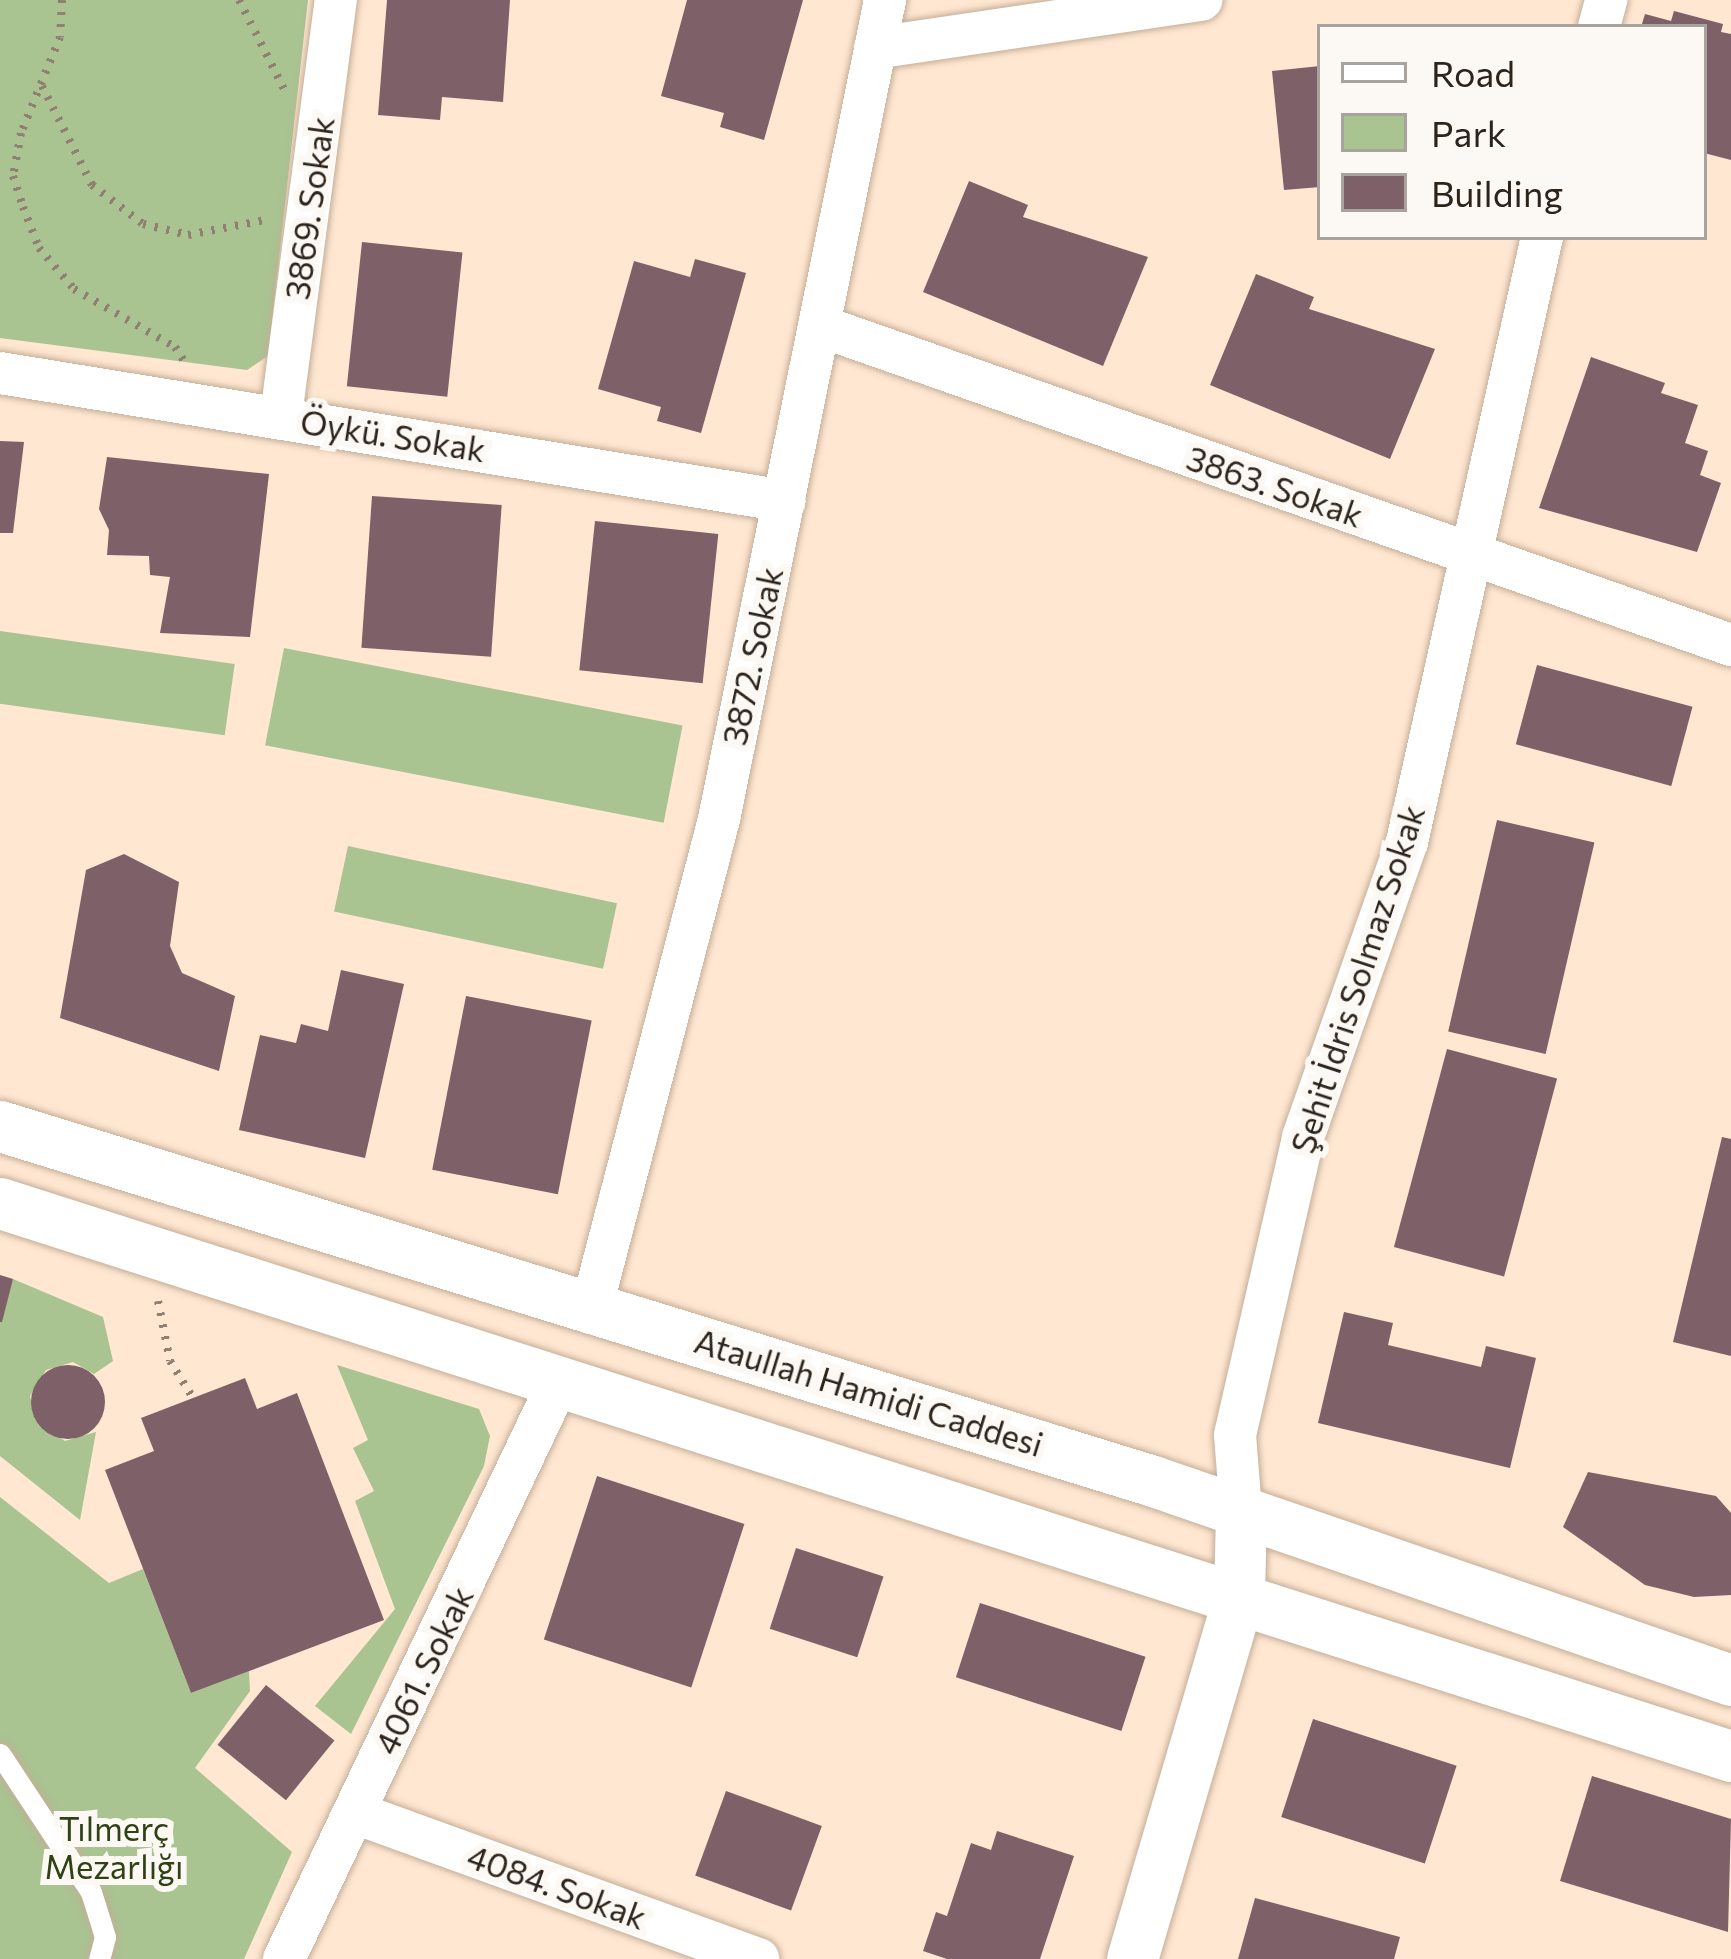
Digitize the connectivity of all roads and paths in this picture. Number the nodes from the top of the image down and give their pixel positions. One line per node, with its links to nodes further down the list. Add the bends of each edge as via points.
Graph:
1 (62, 0): 7 (path, via 60,37)
2 (239, 0): 8 (path)
3 (336, 0): 8 (street, 3869. Sokak)
4 (885, 0): 6 (street, 3872. Sokak)
5 (1201, 0): 6 (street)
6 (875, 48): 11 (street, 3872. Sokak)
7 (42, 84): 9 (path, via 92,185 166,234 231,232); 13 (path, via 14,176 40,248 88,299 175,346)
8 (317, 143): 9 (street, 3869. Sokak)
9 (310, 200): 14 (street, 3869. Sokak)
10 (1541, 240): 16 (street, Şehit İdris Solmaz Sokak)
11 (820, 326): 15 (street, 3872. Sokak); 16 (street, 3863. Sokak)
12 (0, 374): 13 (street, Öykü. Sokak)
13 (214, 406): 14 (street, Öykü. Sokak)
14 (281, 416): 15 (street, Öykü. Sokak)
15 (784, 501): 21 (street, 3872. Sokak, via 719,818)
16 (1468, 554): 17 (street, 3863. Sokak); 24 (street, Şehit İdris Solmaz Sokak, via 1407,842 1303,1137 1235,1435)
17 (1731, 645)
18 (0, 1126): 21 (street, Ataullah Hamidi Caddesi)
19 (0, 1203): 22 (street)
20 (157, 1294): 23 (path, via 159,1331)
21 (592, 1306): 24 (street, Ataullah Hamidi Caddesi)
22 (560, 1379): 25 (street); 29 (street, 4061. Sokak)
23 (194, 1398)
24 (1241, 1511): 25 (street); 26 (street, Ataullah Hamidi Caddesi)
25 (1239, 1594): 28 (street); 33 (street)
26 (1731, 1680)
27 (0, 1754): 30 (lane, via 92,1892 105,1937)
28 (1731, 1756)
29 (355, 1813): 31 (street, 4061. Sokak); 32 (street, 4084. Sokak)
30 (99, 1959)
31 (284, 1959)
32 (758, 1959)
33 (1132, 1959)

